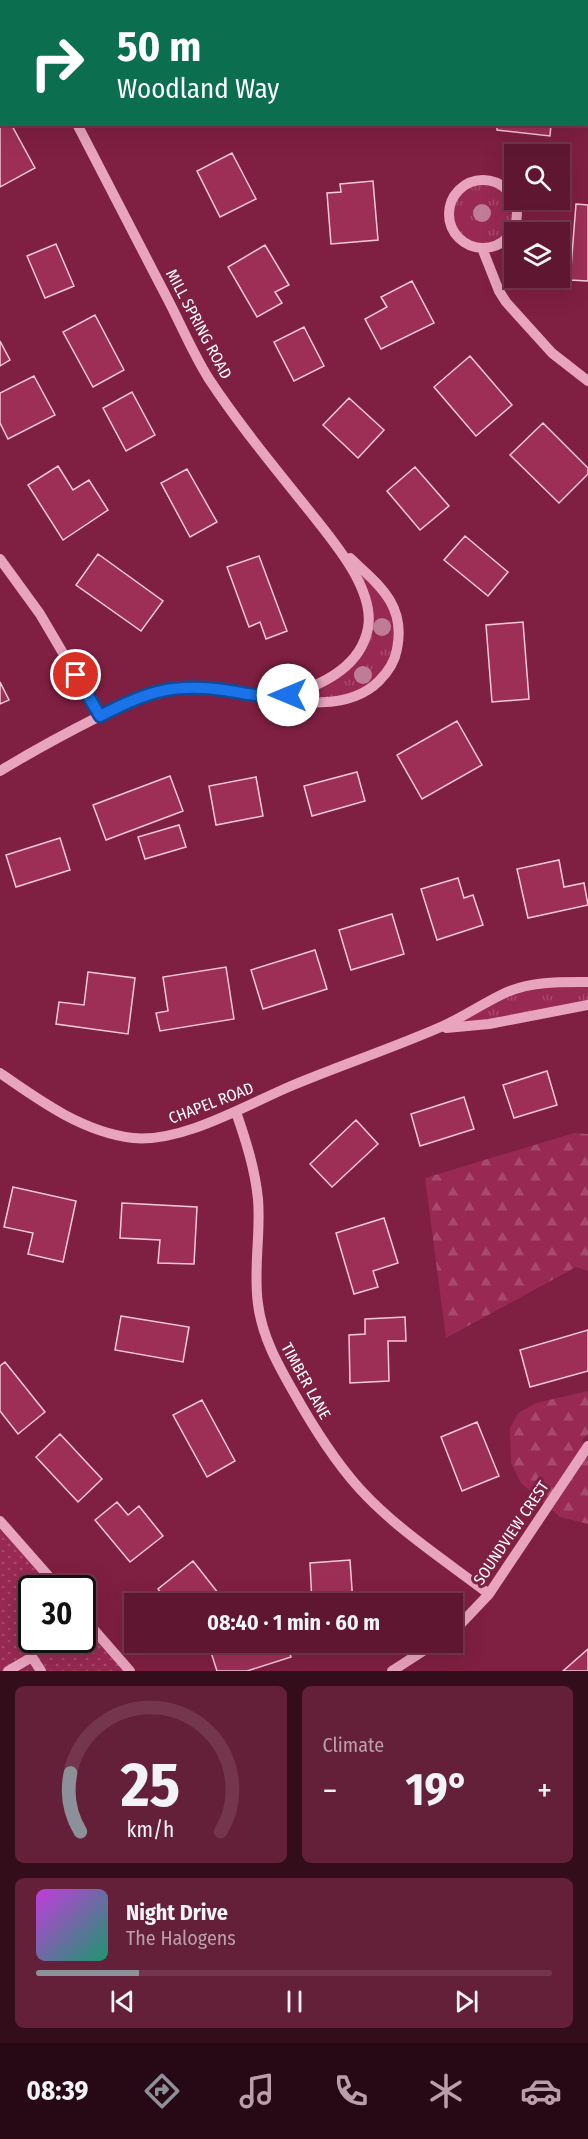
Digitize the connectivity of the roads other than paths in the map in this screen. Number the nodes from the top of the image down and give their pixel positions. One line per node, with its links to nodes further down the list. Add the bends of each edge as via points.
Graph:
1 (78, 126): 4 (street, MILL SPRING ROAD, via 208,377 252,440)
2 (482, 248): 2 (street, via 510,235 517,216 511,194 503,186 481,180 461,187 450,205 449,215 463,241); 3 (street, via 506,303 552,353)
3 (588, 381)
4 (341, 550): 6 (street, MILL SPRING ROAD, via 359,580 368,612 362,646 345,668 322,683); 6 (street, MILL SPRING ROAD, via 381,587 391,602 400,635 396,654 387,673 370,690 347,700 317,703)
5 (0, 559): 7 (street, via 40,614)
6 (276, 698): 7 (street, MILL SPRING ROAD, via 210,688 169,688 135,698)
7 (100, 716): 8 (street, MILL SPRING ROAD)
8 (0, 771)
9 (588, 982): 11 (street, CHAPEL ROAD, via 546,983 508,992)
10 (588, 1005): 11 (street, CHAPEL ROAD, via 489,1024)
11 (437, 1028): 13 (street, CHAPEL ROAD)
12 (0, 1073): 13 (street, CHAPEL ROAD, via 93,1129 133,1138 157,1138)
13 (236, 1112): 17 (street, TIMBER LANE, via 251,1154 258,1201 257,1302 272,1354 314,1428 360,1488 401,1526)
14 (588, 1446): 17 (street, SOUNDVIEW CREST)
15 (0, 1521): 16 (street)
16 (47, 1575)
17 (489, 1594): 18 (street, SOUNDVIEW CREST)
18 (463, 1621)
19 (96, 1632): 23 (street)
20 (420, 1653): 24 (street)
21 (8, 1671): 22 (street, via 32,1657)
22 (41, 1671)
23 (130, 1671)
24 (392, 1671)

